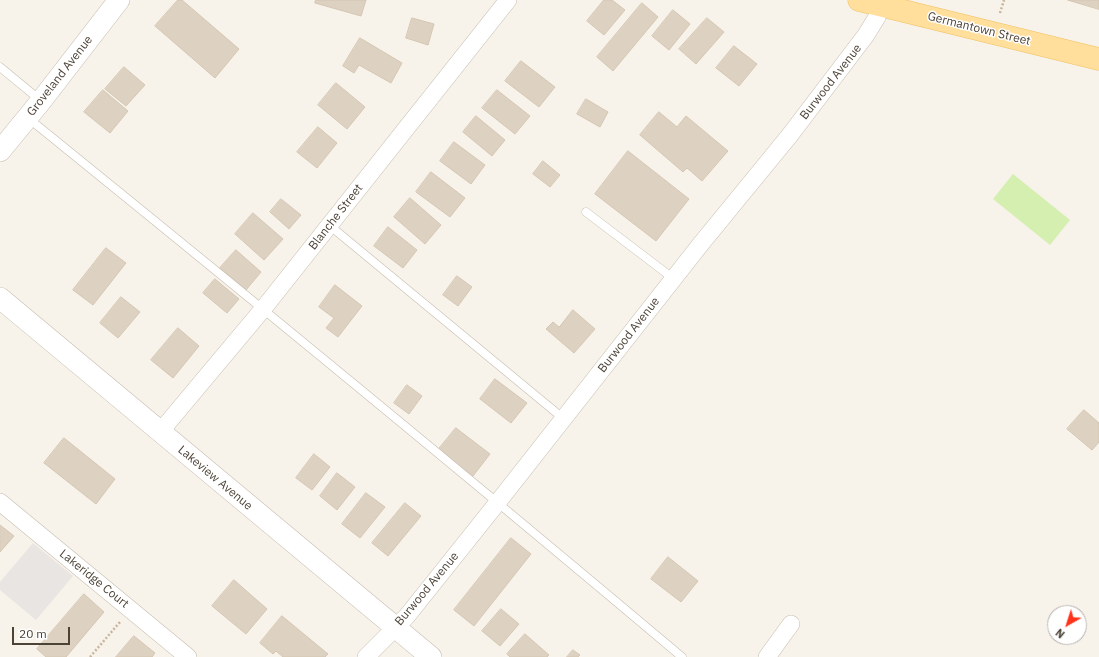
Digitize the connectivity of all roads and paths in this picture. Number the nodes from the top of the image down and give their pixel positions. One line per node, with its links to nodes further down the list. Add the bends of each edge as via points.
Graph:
1 (119, 0): 7 (street, Groveland Avenue)
2 (508, 0): 11 (street, Blanche Street)
3 (859, 0): 4 (main road, Germantown Street)
4 (881, 5): 5 (main road, Germantown Street); 12 (street, Burwood Avenue, via 866,35)
5 (1099, 59)
6 (0, 67): 7 (lane)
7 (41, 101): 8 (street, Groveland Avenue)
8 (27, 117): 9 (street, Groveland Avenue); 14 (lane)
9 (0, 151)
10 (586, 212): 12 (lane)
11 (329, 225): 14 (street, Blanche Street); 15 (lane)
12 (674, 279): 15 (street, Burwood Avenue)
13 (0, 298): 16 (street, Lakeview Avenue)
14 (263, 309): 16 (street, Blanche Street); 18 (lane)
15 (564, 418): 18 (street, Burwood Avenue)
16 (160, 432): 21 (street, Lakeview Avenue)
17 (0, 502): 19 (street, Lakeridge Court)
18 (498, 502): 21 (street, Burwood Avenue, via 407,616); 26 (lane)
19 (131, 609): 22 (path); 23 (street, Lakeridge Court)
20 (791, 624): 27 (street)
21 (395, 627): 24 (street, Burwood Avenue); 25 (street, Lakeview Avenue)
22 (90, 657)
23 (188, 657)
24 (366, 657)
25 (431, 657)
26 (682, 657)
27 (767, 657)

